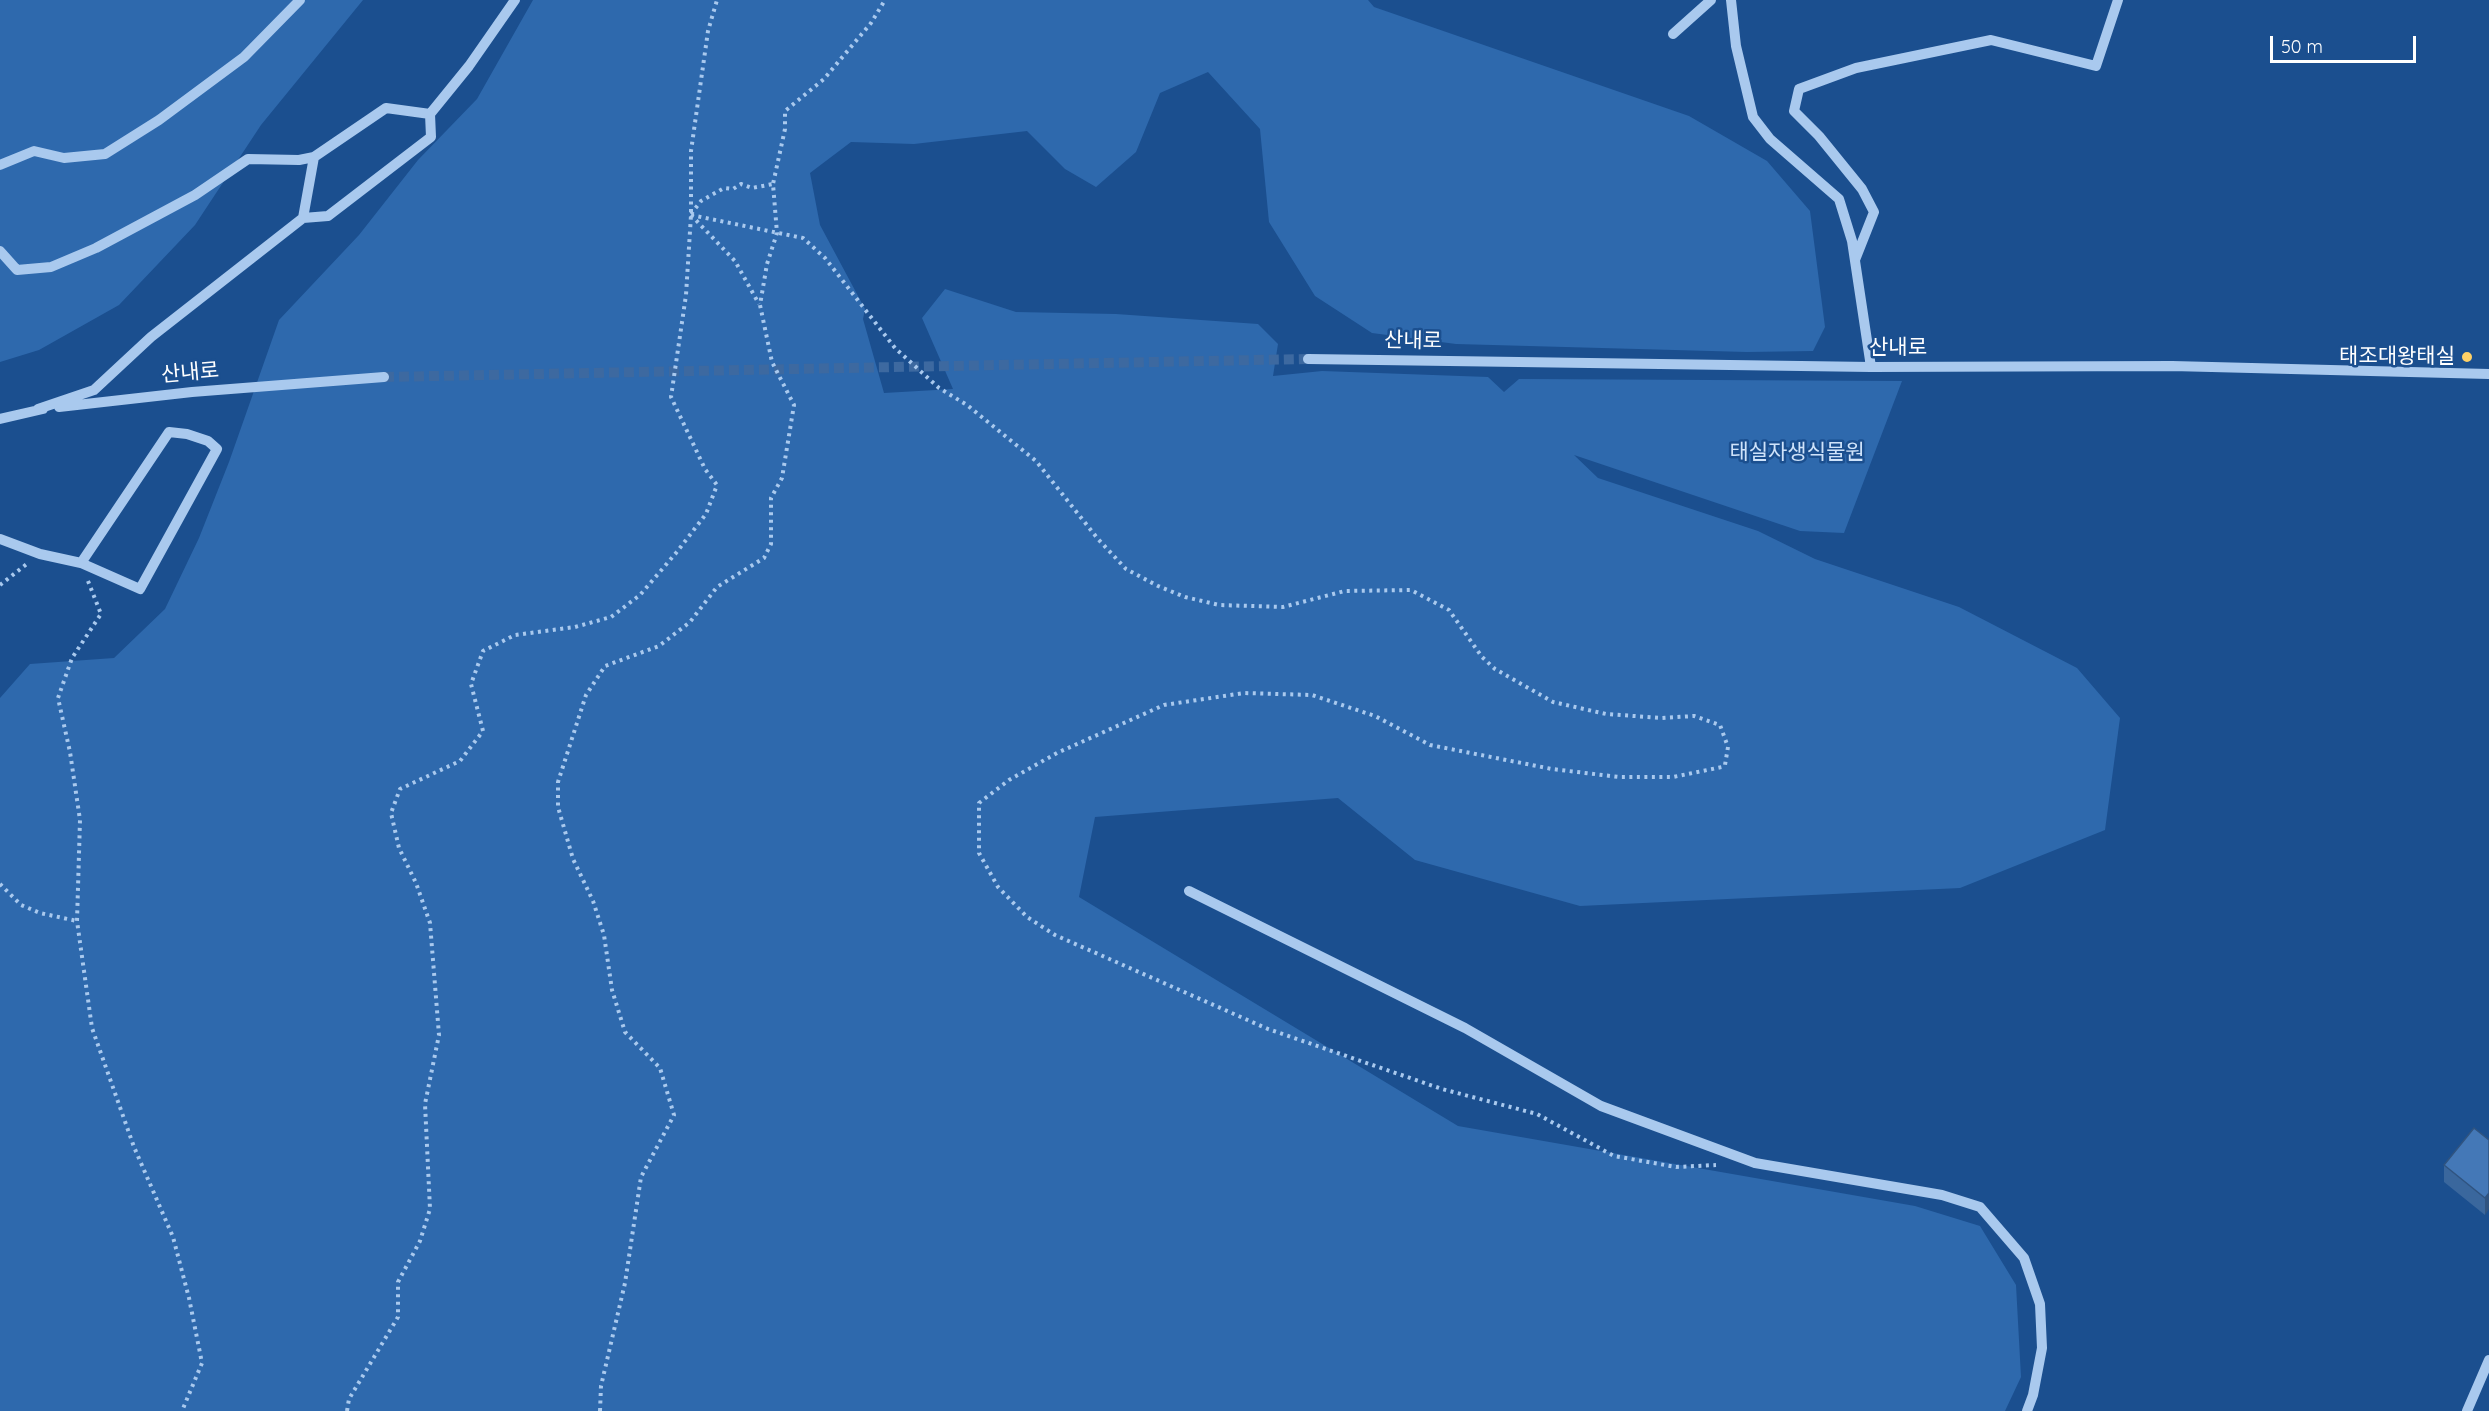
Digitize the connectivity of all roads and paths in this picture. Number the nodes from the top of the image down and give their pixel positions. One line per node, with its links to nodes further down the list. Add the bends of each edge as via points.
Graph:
1 (300, 0): 11 (street, via 244,57 159,120 105,154 64,158 34,151)
2 (515, 0): 9 (street)
3 (717, 0): 13 (path, via 708,31 691,151)
4 (885, 0): 12 (path, via 824,79 785,111)
5 (1711, 0): 8 (street)
6 (1731, 0): 17 (street, via 1736,46 1753,117 1770,139 1839,199)
7 (2118, 0): 17 (street, via 2096,66 1991,40 1856,68 1799,89 1794,111 1862,189 1874,212)
8 (1672, 34)
9 (430, 114): 10 (street, via 386,108); 14 (street, via 431,137 328,216)
10 (314, 158): 14 (street); 16 (street, via 248,159 175,206 51,267 17,270)
11 (0, 165)
12 (773, 184): 13 (path, via 724,188 701,201); 15 (path)
13 (691, 215): 15 (path); 18 (path, via 735,261); 35 (path, via 686,295 671,397 705,469 717,484 706,514 639,595 611,617 575,627 515,635 483,651 471,684 483,731 460,761 400,789 391,813 399,848 430,923 439,1035 424,1104 430,1209 420,1240 398,1282 398,1317 350,1399)
14 (303, 218): 23 (street, via 151,337 94,390)
15 (777, 233): 18 (path); 32 (path, via 803,238 825,258 895,348 939,388 1036,461 1126,569 1158,586 1219,605 1283,607 1345,591 1412,590 1449,610 1495,669 1553,702 1606,714 1694,716 1720,725 1728,747 1722,767 1673,777 1619,777 1552,769 1430,745 1375,716 1312,695 1244,693 1164,705 1057,753 1009,780 979,803 979,823 980,853 998,887 1027,918 1055,935 1268,1029 1442,1089 1537,1114 1614,1156 1676,1167)
16 (0, 251)
17 (1856, 260): 20 (street)
18 (760, 306): 36 (path, via 772,362 794,405 782,478 771,498 771,544 764,558 717,587 690,622 659,646 605,666 586,695 558,782 558,807 573,859 604,934 612,990 625,1032 660,1068 674,1115 641,1177 625,1283 601,1386)
19 (1308, 359): 20 (street, 산내로)
20 (1871, 367): 21 (street, 산내로, via 2172,366)
21 (2489, 374)
22 (384, 377): 23 (street, 산내로, via 192,392)
23 (38, 410): 24 (street, 산내로)
24 (0, 419)
25 (0, 539): 26 (street)
26 (40, 554): 27 (street); 28 (path)
27 (81, 563): 27 (street, via 140,589 217,449 208,441 169,432); 31 (path, via 100,614 72,658 58,698 80,819)
28 (0, 585)
29 (0, 884): 31 (path, via 21,905)
30 (1189, 891): 37 (street, via 1465,1028 1601,1106 1755,1163 1942,1195 1980,1207 2024,1258 2040,1304 2042,1348)
31 (77, 921): 34 (path, via 92,1028 134,1147 173,1237 189,1298 202,1363)
32 (1721, 1165)
33 (2489, 1360): 38 (street)
34 (182, 1411)
35 (347, 1411)
36 (600, 1411)
37 (2026, 1411)
38 (2467, 1411)

